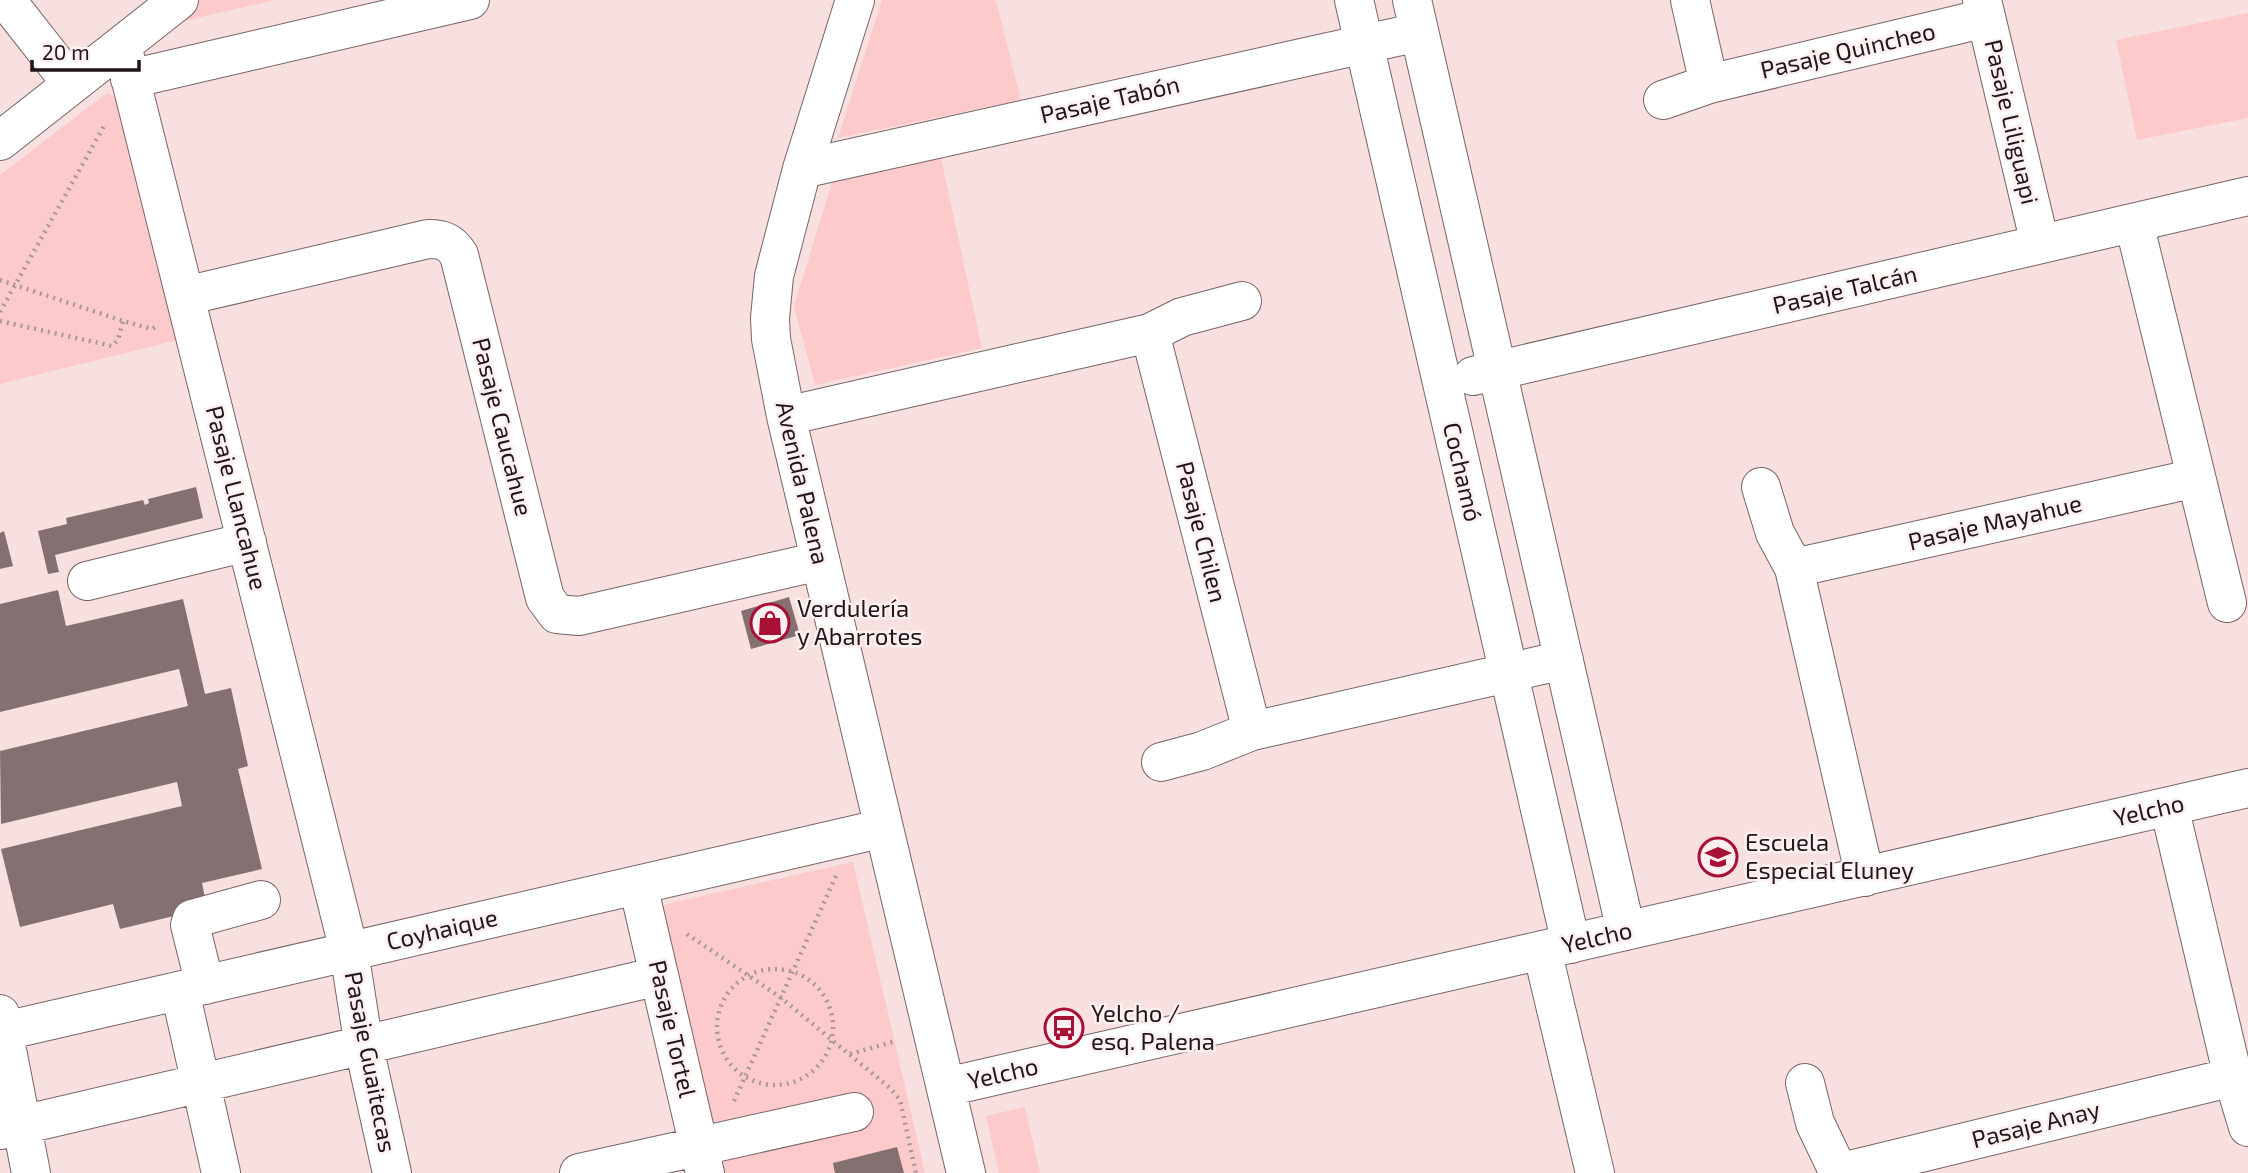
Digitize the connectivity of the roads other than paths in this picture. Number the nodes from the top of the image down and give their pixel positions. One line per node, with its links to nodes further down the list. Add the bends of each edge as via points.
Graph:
1 (6, 0): 11 (street)
2 (179, 0): 10 (street)
3 (470, 0): 10 (street)
4 (856, 0): 15 (street, Avenida Palena)
5 (1354, 0): 9 (street, Cochamó)
6 (1690, 0): 12 (street)
7 (1984, 9): 12 (street, Pasaje Quincheo); 18 (street, Pasaje Liliguapi)
8 (1415, 16): 9 (street, Pasaje Tabón); 22 (street)
9 (1364, 44): 15 (street, Pasaje Tabón); 23 (street, Cochamó)
10 (126, 62): 11 (street); 20 (street, Pasaje Llancahue)
11 (72, 84): 14 (street)
12 (1709, 84): 13 (street, Pasaje Quincheo)
13 (1663, 100)
14 (0, 141)
15 (802, 169): 24 (street, Avenida Palena, via 774,276 770,318)
16 (2248, 196): 17 (street, Pasaje Talcán)
17 (2134, 223): 18 (street, Pasaje Talcán); 25 (street)
18 (2040, 244): 22 (street, Pasaje Talcán)
19 (1242, 301): 21 (street, via 1182,317)
20 (173, 309): 27 (street, Pasaje Llancahue); 28 (street, Pasaje Caucahue, via 440,239 459,255 545,598 557,614 579,616)
21 (1150, 333): 24 (street); 34 (street, Pasaje Chilen)
22 (1497, 370): 23 (street, Pasaje Talcán); 32 (street)
23 (1441, 383): 33 (street, Cochamó)
24 (786, 416): 28 (street, Avenida Palena)
25 (2196, 478): 29 (street, Pasaje Mayahue); 31 (street)
26 (1761, 487): 29 (street, via 1774,533)
27 (247, 542): 30 (street); 44 (street, Pasaje Llancahue)
28 (820, 561): 38 (street, Avenida Palena)
29 (1794, 568): 39 (street)
30 (87, 581)
31 (2227, 603)
32 (1564, 660): 33 (street); 42 (street)
33 (1508, 672): 34 (street); 43 (street, Cochamó)
34 (1252, 731): 35 (street)
35 (1161, 762)
36 (2248, 788): 37 (street, Yelcho)
37 (2169, 806): 39 (street, Yelcho); 49 (street)
38 (869, 831): 40 (street, Coyhaique); 52 (street, Avenida Palena)
39 (1865, 877): 42 (street, Yelcho)
40 (641, 894): 44 (street, Coyhaique); 45 (street, Pasaje Tortel)
41 (261, 900): 46 (street, via 192,919)
42 (1626, 931): 43 (street, Yelcho)
43 (1557, 947): 52 (street, Yelcho); 62 (street, Cochamó)
44 (349, 951): 46 (street, Coyhaique); 48 (street, Pasaje Guaitecas)
45 (659, 976): 48 (street); 56 (street, Pasaje Tortel)
46 (192, 988): 47 (street, Coyhaique); 50 (street)
47 (1, 1026): 55 (street)
48 (364, 1046): 50 (street); 59 (street, Pasaje Guaitecas)
49 (2233, 1077): 54 (street); 63 (street, Pasaje Anay)
50 (201, 1083): 55 (street); 58 (street)
51 (1805, 1083): 63 (street, Pasaje Anay, via 1815,1123)
52 (946, 1087): 61 (street, Avenida Palena)
53 (854, 1112): 56 (street)
54 (2248, 1126)
55 (11, 1127): 57 (street)
56 (705, 1154): 60 (street)
57 (32, 1173)
58 (221, 1173)
59 (392, 1173)
60 (579, 1173)
61 (966, 1173)
62 (1595, 1173)
63 (1839, 1173)

